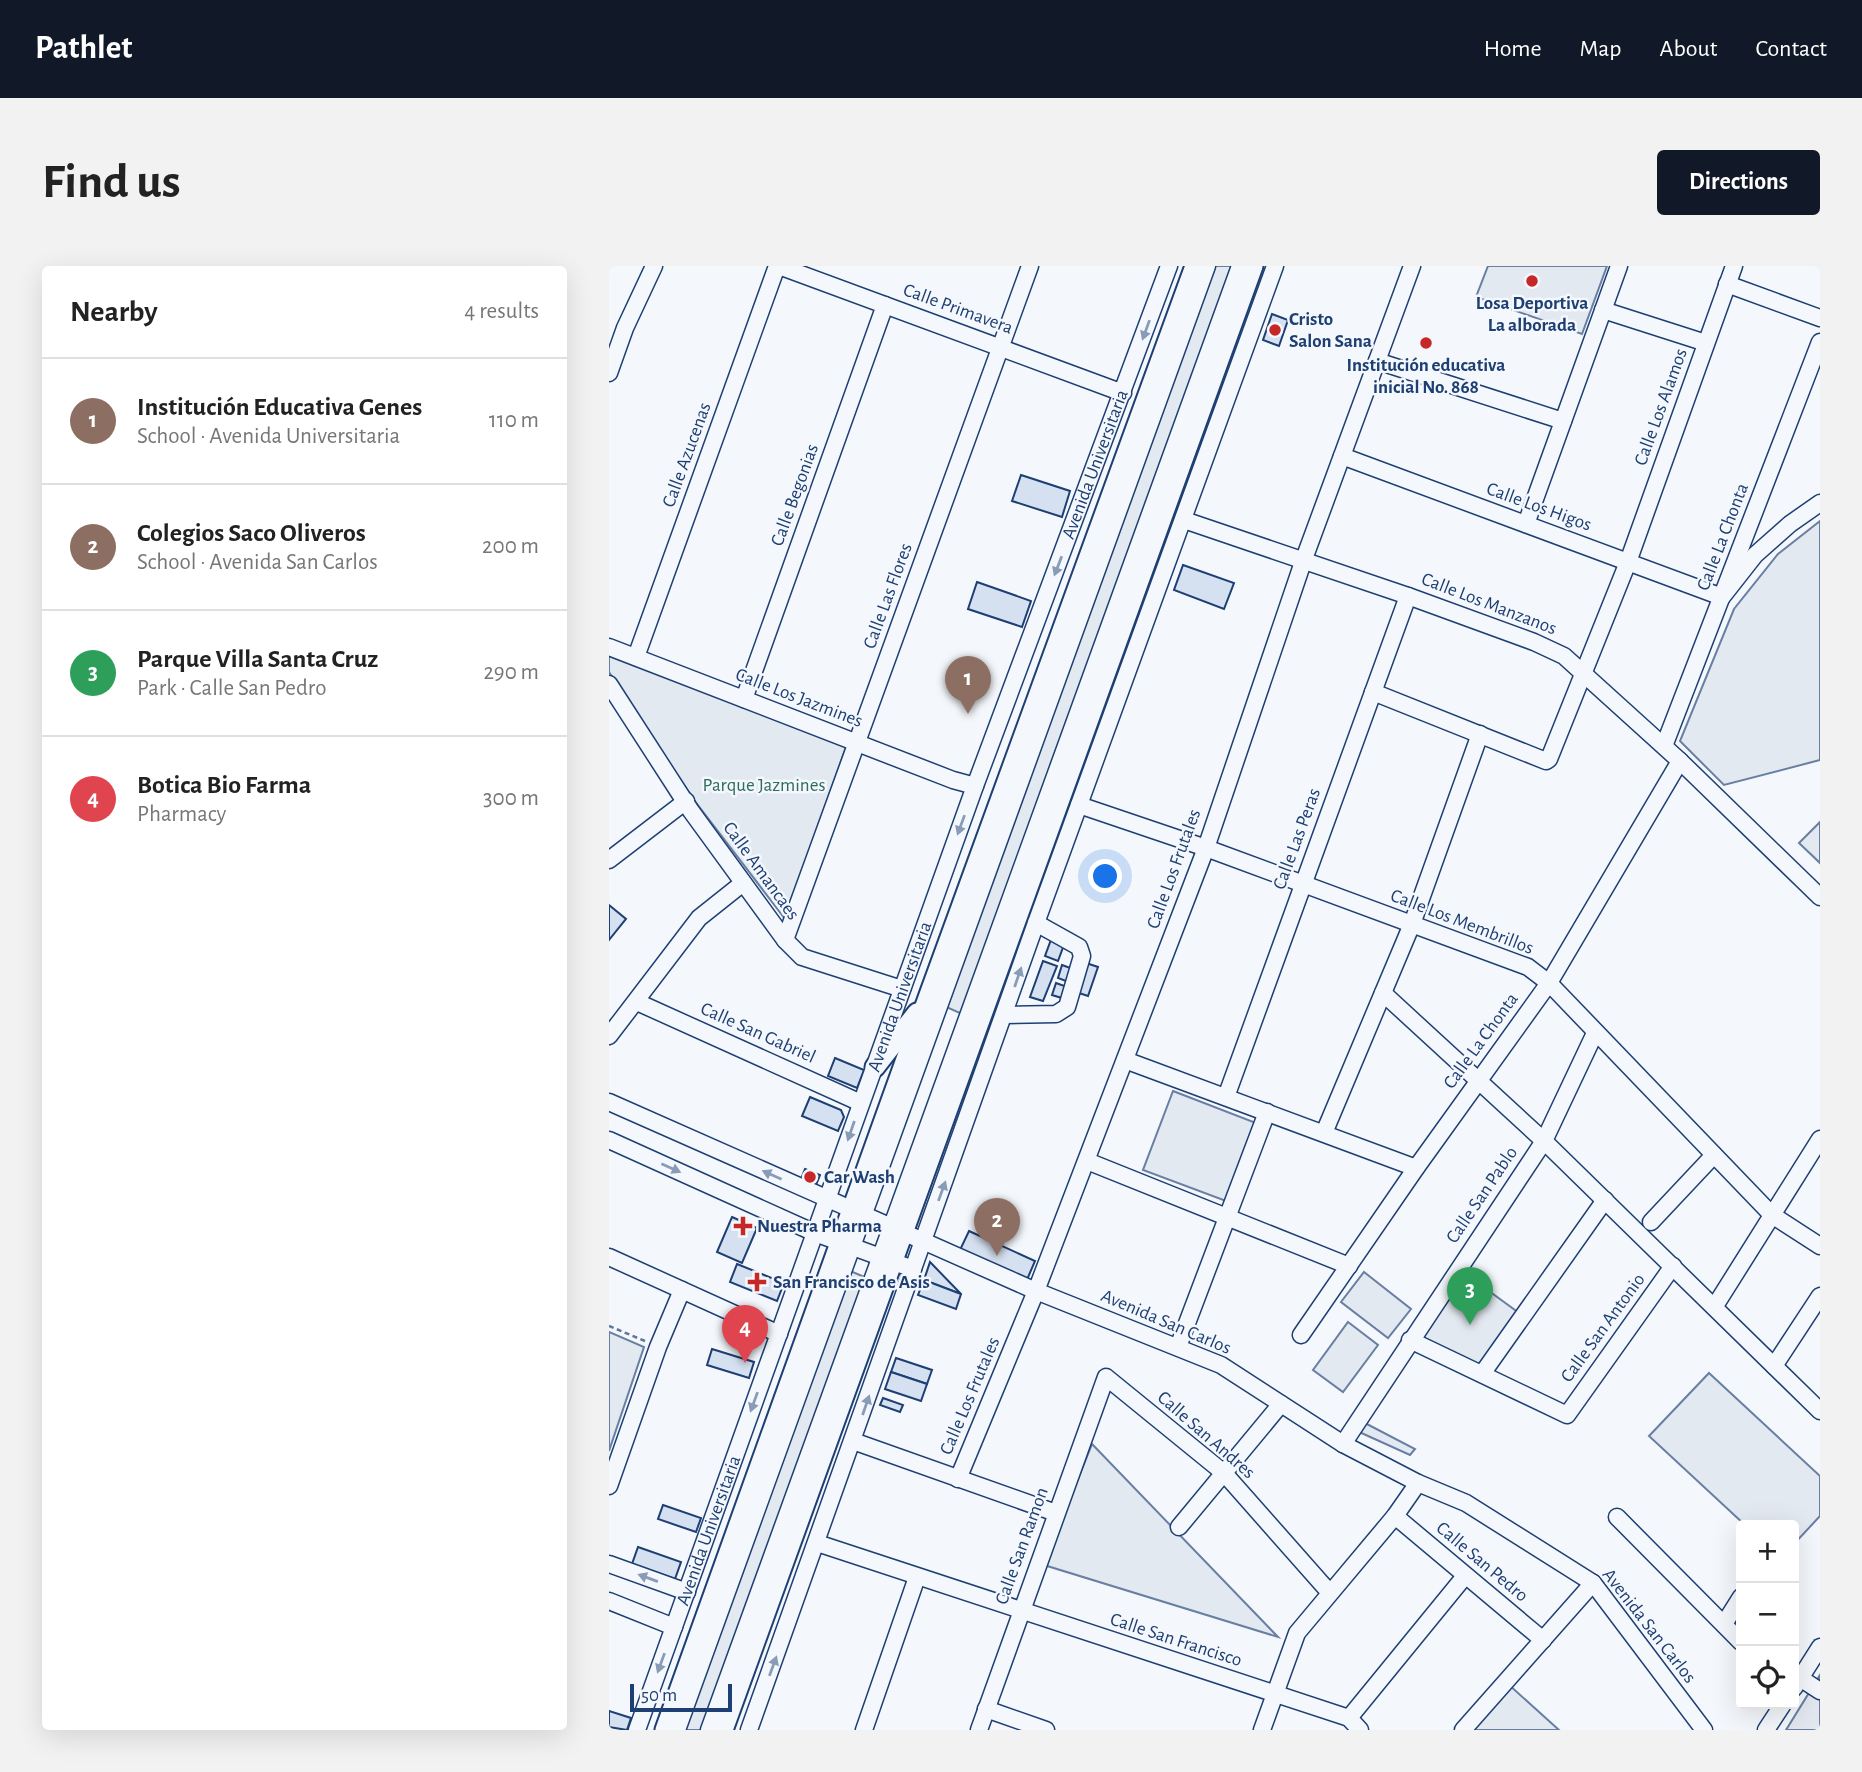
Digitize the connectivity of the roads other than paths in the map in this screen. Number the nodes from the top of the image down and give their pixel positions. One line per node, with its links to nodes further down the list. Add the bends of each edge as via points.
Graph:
1 (653, 266): 21 (street)
2 (778, 266): 14 (street, Calle Primavera); 33 (street, Calle Azucenas)
3 (1030, 266): 19 (street, Calle Las Flores)
4 (1169, 266): 22 (street, Avenida Universitaria, one-way to 22)
5 (1195, 266): 56 (main road, Avenida Universitaria)
6 (1207, 266): 77 (street)
7 (1240, 266): 81 (street)
8 (1253, 266): 81 (main road)
9 (1275, 266): 26 (street)
10 (1412, 266): 20 (street, Calle Los Frutales)
11 (1619, 266): 15 (street)
12 (1734, 266): 13 (street, Calle Los Alamos)
13 (1727, 284): 16 (street); 18 (street, Calle Los Alamos)
14 (885, 305): 19 (street, Calle Primavera); 37 (street, Calle Begonias)
15 (1603, 310): 18 (street); 23 (street)
16 (1820, 318)
17 (1820, 342): 31 (street, Calle La Chonta)
18 (1706, 343): 29 (street, Calle Los Alamos)
19 (1001, 347): 22 (street, Calle Primavera); 39 (street, Calle Las Flores)
20 (1377, 360): 23 (street); 24 (street, Calle Los Frutales)
21 (609, 373)
22 (1123, 393): 42 (street, Avenida Universitaria, one-way to 42)
23 (1563, 421): 27 (street)
24 (1342, 456): 27 (street, Calle Los Higos); 28 (street, Calle Los Frutales)
25 (1820, 503): 31 (street, via 1755,555)
26 (1184, 520): 28 (street, Calle Los Manzanos); 44 (street)
27 (1526, 524): 29 (street, Calle Los Higos)
28 (1304, 559): 30 (street, Calle Los Manzanos); 45 (street, Calle Los Frutales)
29 (1628, 562): 31 (street, Calle Los Higos); 34 (street, Calle Los Alamos)
30 (1408, 596): 34 (street, Calle Los Manzanos, via 1534,642 1565,656); 36 (street, Calle Las Peras)
31 (1722, 597): 40 (street, Calle La Chonta)
32 (609, 647): 33 (street, Calle Los Jazmines)
33 (636, 657): 37 (street, Calle Los Jazmines)
34 (1585, 673): 38 (street, Calle Los Alamos, via 1546,761); 40 (street, Calle Los Manzanos)
35 (609, 684): 43 (street, Calle Amancaes)
36 (1373, 692): 38 (street); 48 (street, Calle Las Peras)
37 (744, 699): 39 (street, Calle Los Jazmines)
38 (1481, 734): 51 (street)
39 (856, 742): 42 (street, Calle Los Jazmines); 52 (street, Calle Las Flores)
40 (1664, 746): 41 (street, Calle Los Manzanos)
41 (1681, 761): 49 (street, Calle Los Manzanos); 53 (street, Calle La Chonta)
42 (975, 786): 54 (street, Avenida Universitaria, one-way to 54)
43 (686, 801): 46 (street); 47 (street, Calle Amancaes)
44 (1079, 805): 45 (street, Calle Los Membrillos); 50 (street)
45 (1206, 848): 48 (street, Calle Los Membrillos); 61 (street, Calle Los Frutales)
46 (609, 860)
47 (743, 883): 52 (street, Calle Amancaes); 57 (street, via 699,918)
48 (1303, 885): 51 (street, Calle Los Membrillos); 64 (street, Calle Las Peras)
49 (1820, 897)
50 (1036, 923): 58 (street, one-way to 50); 58 (street, via 1079,947 1083,956 1066,1007 1055,1014)
51 (1412, 924): 53 (street, Calle Los Membrillos, via 1528,967); 55 (street)
52 (785, 940): 54 (street, Calle Amancaes, via 802,957)
53 (1549, 983): 59 (street, Calle Los Membrillos); 63 (street, Calle La Chonta)
54 (902, 989): 62 (street, Avenida Universitaria)
55 (1383, 993): 63 (street); 68 (street)
56 (928, 998): 62 (main road); 77 (main road, Avenida Universitaria)
57 (637, 1002): 60 (street); 66 (street, Calle San Gabriel)
58 (1005, 1015): 83 (street, one-way to 58)
59 (1595, 1033): 71 (street, Calle San Pablo); 72 (street, Calle Los Membrillos)
60 (609, 1036)
61 (1125, 1060): 64 (street); 73 (street, Calle Los Frutales)
62 (875, 1067): 66 (street, Avenida Universitaria)
63 (1479, 1081): 71 (street); 74 (street, Calle La Chonta)
64 (1226, 1097): 67 (street)
65 (609, 1102): 75 (street, Avenida San Carlos, one-way to 65)
66 (861, 1103): 75 (street, Avenida Universitaria, one-way to 75)
67 (1266, 1112): 68 (street); 79 (street)
68 (1324, 1133): 74 (street)
69 (1820, 1139): 78 (street)
70 (609, 1140): 82 (street, one-way to 82)
71 (1544, 1141): 76 (street); 97 (street, Calle San Pablo)
72 (1714, 1155): 78 (street, Calle Los Membrillos); 80 (street)
73 (1087, 1161): 79 (street); 92 (street, Calle Los Frutales)
74 (1416, 1168): 88 (street, Calle La Chonta)
75 (827, 1200): 77 (street, Avenida San Carlos); 82 (street, Avenida Universitaria)
76 (1605, 1200): 89 (street); 100 (street)
77 (857, 1213): 81 (street, Avenida San Carlos); 84 (main road, Avenida Universitaria)
78 (1772, 1215): 85 (street, Calle Los Membrillos); 94 (street)
79 (1226, 1216): 88 (street); 98 (street)
80 (1651, 1222)
81 (896, 1230): 83 (street, Avenida San Carlos); 87 (main road)
82 (815, 1233): 84 (street); 95 (street, Avenida Universitaria)
83 (924, 1242): 90 (street); 92 (street, Avenida San Carlos)
84 (846, 1244): 87 (street); 137 (main road, Avenida Universitaria); 138 (street)
85 (1820, 1246)
86 (609, 1257): 91 (street)
87 (885, 1259): 90 (street); 139 (street); 140 (main road)
88 (1349, 1266): 96 (street, Calle La Chonta)
89 (1674, 1266): 94 (street); 100 (street, Calle San Antonio, via 1567,1415)
90 (913, 1269): 104 (street, one-way to 90)
91 (682, 1290): 95 (street); 109 (street)
92 (1037, 1291): 98 (street, Avenida San Carlos); 107 (street, Calle Los Frutales)
93 (1820, 1296): 99 (street)
94 (1715, 1306): 99 (street)
95 (779, 1334): 119 (street, Avenida Universitaria, one-way to 119)
96 (1301, 1335)
97 (1410, 1340): 100 (street); 105 (street, Calle San Pablo)
98 (1178, 1348): 102 (street, Avenida San Carlos, via 1221,1366)
99 (1774, 1367): 103 (street)
100 (1482, 1374)
101 (1106, 1377): 106 (street, Calle San Andres); 110 (street, Calle San Ramon)
102 (1281, 1404): 105 (street, Avenida San Carlos); 106 (street)
103 (1820, 1411)
104 (853, 1441): 107 (street); 114 (street)
105 (1343, 1444): 108 (street, Avenida San Carlos)
106 (1224, 1473): 113 (street); 120 (street, Calle San Andres)
107 (958, 1479): 110 (street)
108 (1418, 1483): 111 (street); 118 (street, Avenida San Carlos, via 1466,1503)
109 (609, 1486)
110 (1056, 1513): 123 (street, Calle San Ramon)
111 (1395, 1516): 116 (street, Calle San Pedro); 120 (street)
112 (1617, 1517): 124 (street)
113 (1179, 1527)
114 (817, 1543): 117 (street, Calle San Francisco); 141 (street, one-way to 114)
115 (609, 1564): 119 (street, one-way to 115)
116 (1465, 1576): 127 (street, Calle San Pedro); 135 (street, Calle San Francisco)
117 (917, 1577): 123 (street, Calle San Francisco); 142 (street)
118 (1593, 1583): 127 (street); 147 (street, Avenida San Carlos)
119 (687, 1592): 125 (street, Avenida Universitaria)
120 (1330, 1593): 132 (street, via 1297,1633)
121 (609, 1601): 125 (street)
122 (1736, 1605): 124 (street)
123 (1021, 1611): 132 (street, Calle San Francisco); 133 (street, Calle San Ramon)
124 (1724, 1624): 126 (street)
125 (674, 1627): 136 (street, Avenida Universitaria, one-way to 136)
126 (1736, 1637)
127 (1543, 1640): 146 (street)
128 (1820, 1647): 129 (street)
129 (1799, 1680)
130 (1799, 1684): 131 (street)
131 (1820, 1691)
132 (1275, 1694): 135 (street, Calle San Francisco); 145 (street)
133 (986, 1709): 143 (street, Calle San Ramon); 144 (street)
134 (1780, 1709): 148 (street)
135 (1354, 1724)
136 (638, 1730)
137 (665, 1730)
138 (677, 1730)
139 (709, 1730)
140 (723, 1730)
141 (750, 1730)
142 (864, 1730)
143 (979, 1730)
144 (1047, 1730)
145 (1262, 1730)
146 (1463, 1730)
147 (1703, 1730)
148 (1766, 1730)

